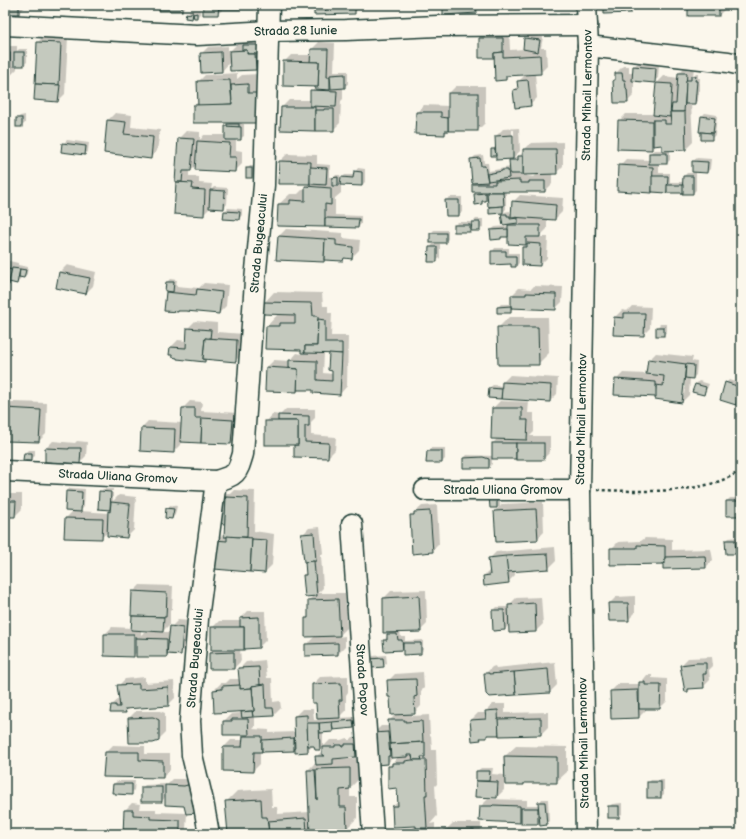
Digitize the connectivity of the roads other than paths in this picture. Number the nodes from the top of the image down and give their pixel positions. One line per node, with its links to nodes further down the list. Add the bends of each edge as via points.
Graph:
1 (269, 5): 5 (street, Strada Bugeacului)
2 (586, 5): 4 (street, Strada Mihail Lermontov)
3 (5, 24): 5 (street, Strada 28 Iunie, via 197,35)
4 (586, 25): 5 (street, Strada 28 Iunie); 6 (street, Strada Mihail Lermontov)
5 (269, 31): 9 (street, Strada Bugeacului, via 264,185 244,454 238,470)
6 (588, 46): 7 (street); 11 (street, Strada Mihail Lermontov)
7 (741, 65)
8 (5, 471): 9 (street, Strada Uliana Gromov)
9 (223, 479): 13 (street, Strada Bugeacului, via 198,619 190,721 192,755)
10 (425, 490): 11 (street, Strada Uliana Gromov)
11 (580, 490): 15 (street, Strada Mihail Lermontov)
12 (352, 524): 14 (street, Strada Popov)
13 (209, 834)
14 (373, 834)
15 (586, 834)

